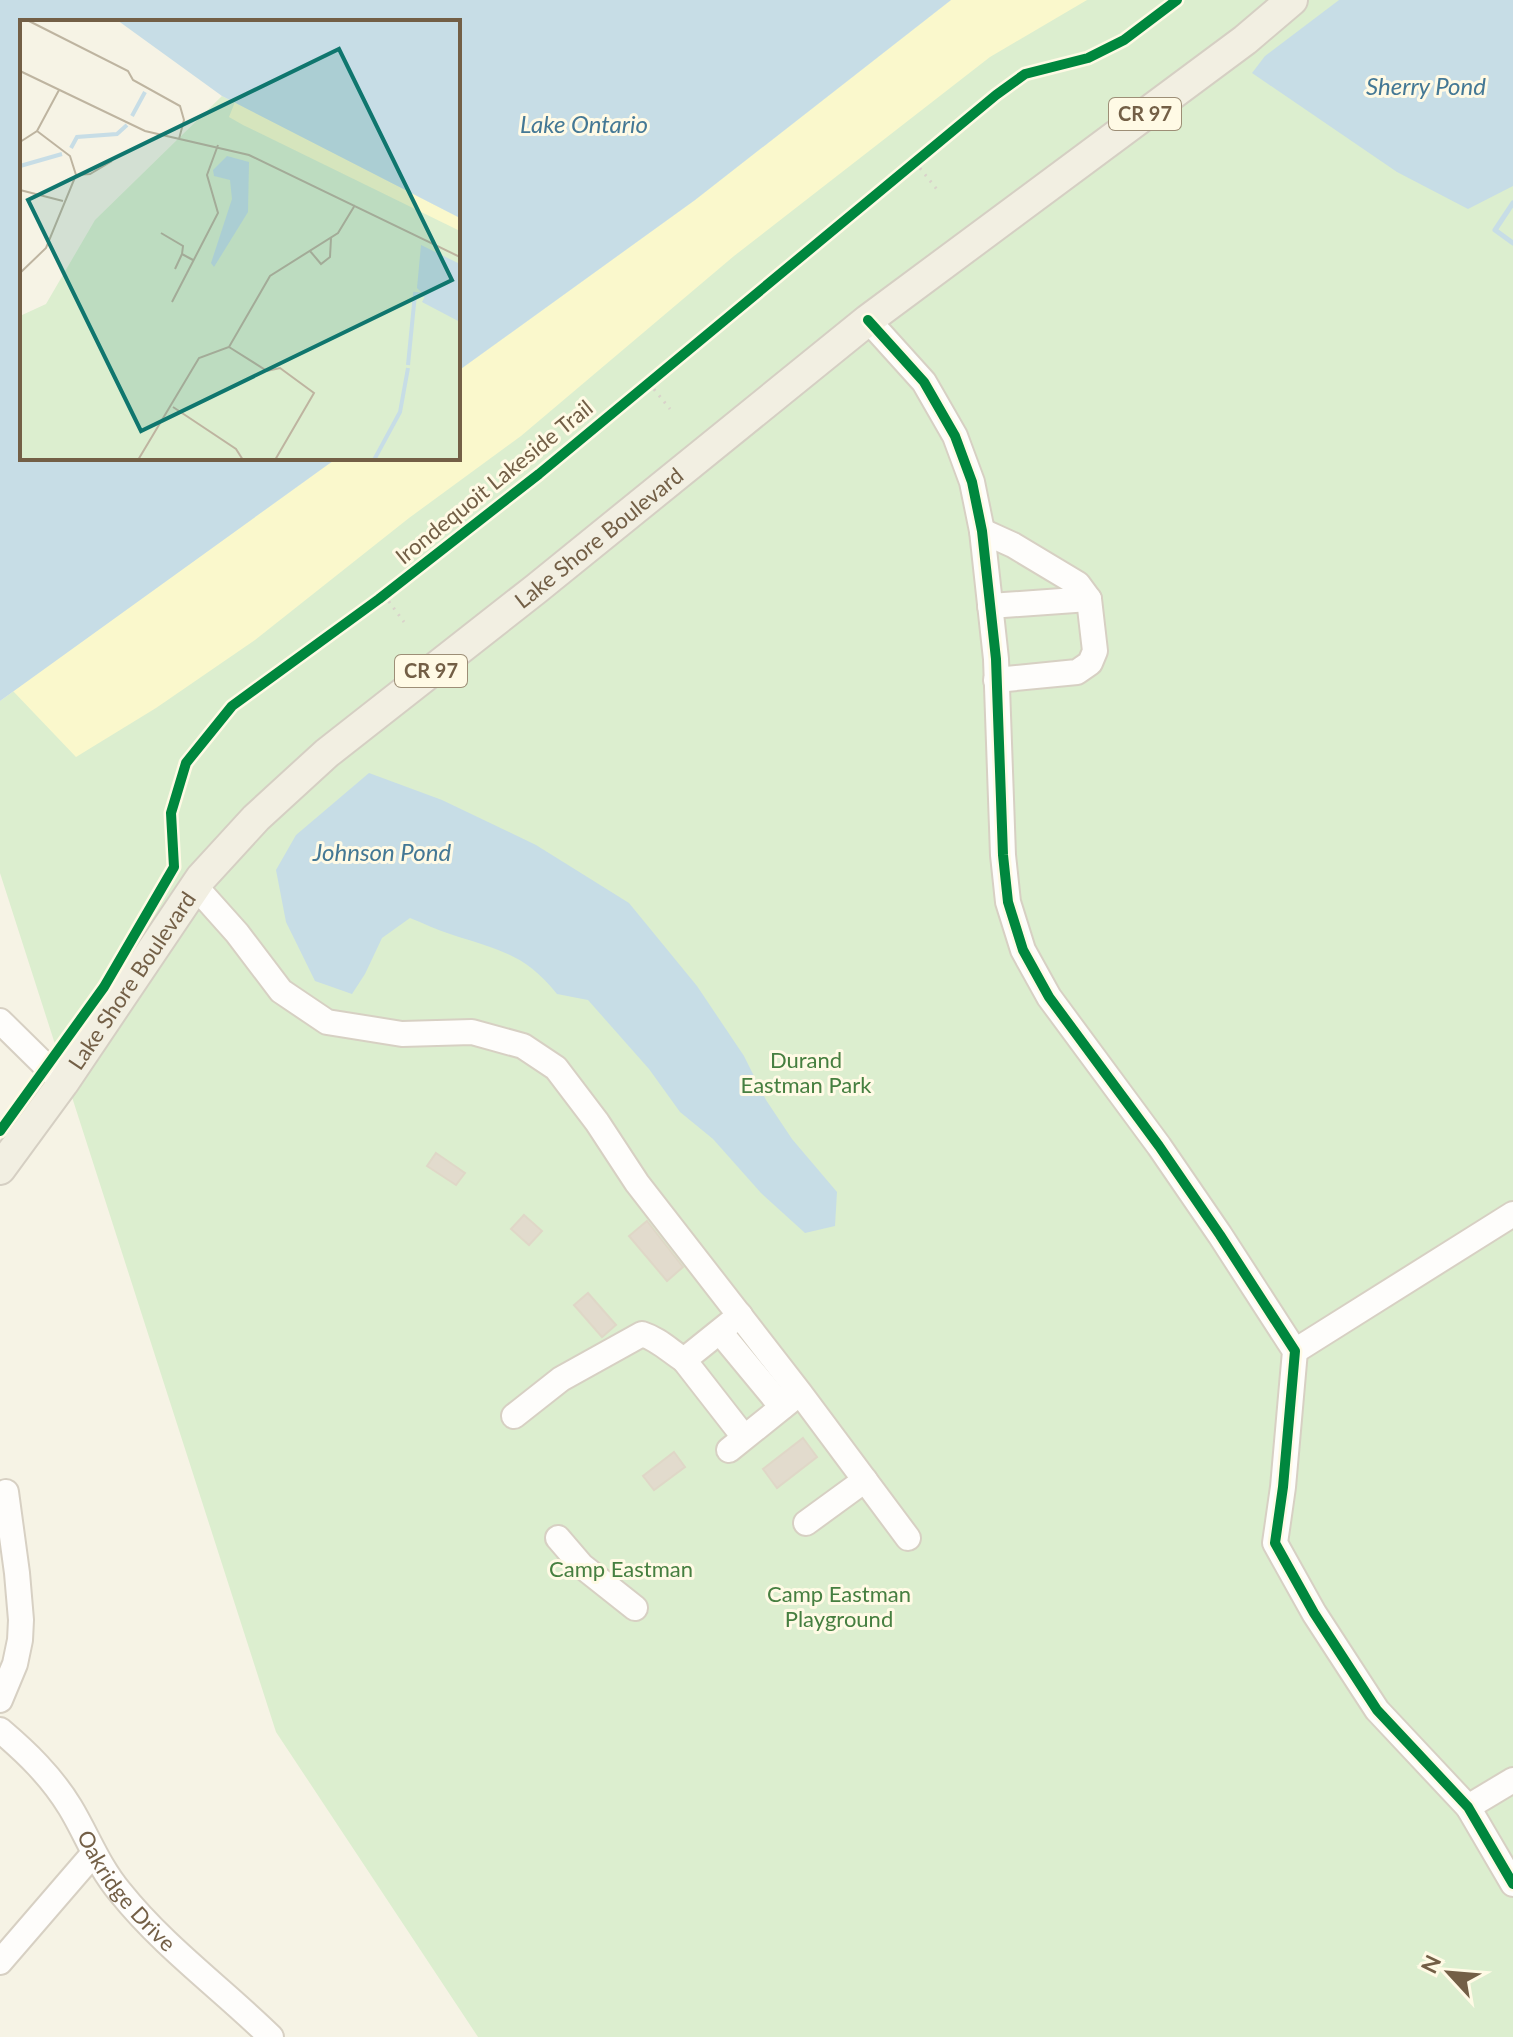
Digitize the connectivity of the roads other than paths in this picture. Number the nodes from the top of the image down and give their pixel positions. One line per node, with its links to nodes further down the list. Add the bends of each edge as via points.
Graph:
1 (1292, 0): 2 (main road, Lake Shore Boulevard / CR 97)
2 (868, 320): 3 (street, via 924,382 955,436); 7 (main road, Lake Shore Boulevard / CR 97, via 327,753 256,818)
3 (982, 531): 4 (street, via 1078,584); 5 (street)
4 (1089, 599): 5 (street); 6 (street, via 1095,651 1090,663 1077,672)
5 (990, 606): 6 (street)
6 (996, 680): 14 (street, via 1003,855 1008,902 1023,950 1049,997 1168,1159)
7 (195, 886): 9 (main road, Lake Shore Boulevard / CR 97); 12 (street, via 281,991 327,1022 402,1034 472,1032 523,1046 556,1068)
8 (0, 1021): 9 (street)
9 (63, 1083): 10 (main road, Lake Shore Boulevard / CR 97)
10 (0, 1169)
11 (1513, 1214): 14 (street)
12 (740, 1315): 13 (street); 16 (street)
13 (720, 1332): 15 (street); 16 (street)
14 (1295, 1351): 27 (street, via 1275,1543 1377,1710)
15 (684, 1360): 16 (street, via 737,1443); 17 (street, via 642,1334 561,1379)
16 (791, 1400): 18 (street)
17 (514, 1416)
18 (865, 1480): 20 (street); 22 (street)
19 (6, 1492): 24 (street, via 21,1620 15,1664)
20 (806, 1523)
21 (558, 1538): 23 (street, via 582,1566)
22 (908, 1538)
23 (635, 1608)
24 (0, 1700)
25 (0, 1730): 28 (street, Oakridge Drive, via 54,1783)
26 (1513, 1780): 27 (street)
27 (1468, 1807): 29 (street)
28 (94, 1853): 30 (street); 31 (street, Oakridge Drive, via 148,1925)
29 (1513, 1884)
30 (0, 1962)
31 (271, 2037)

